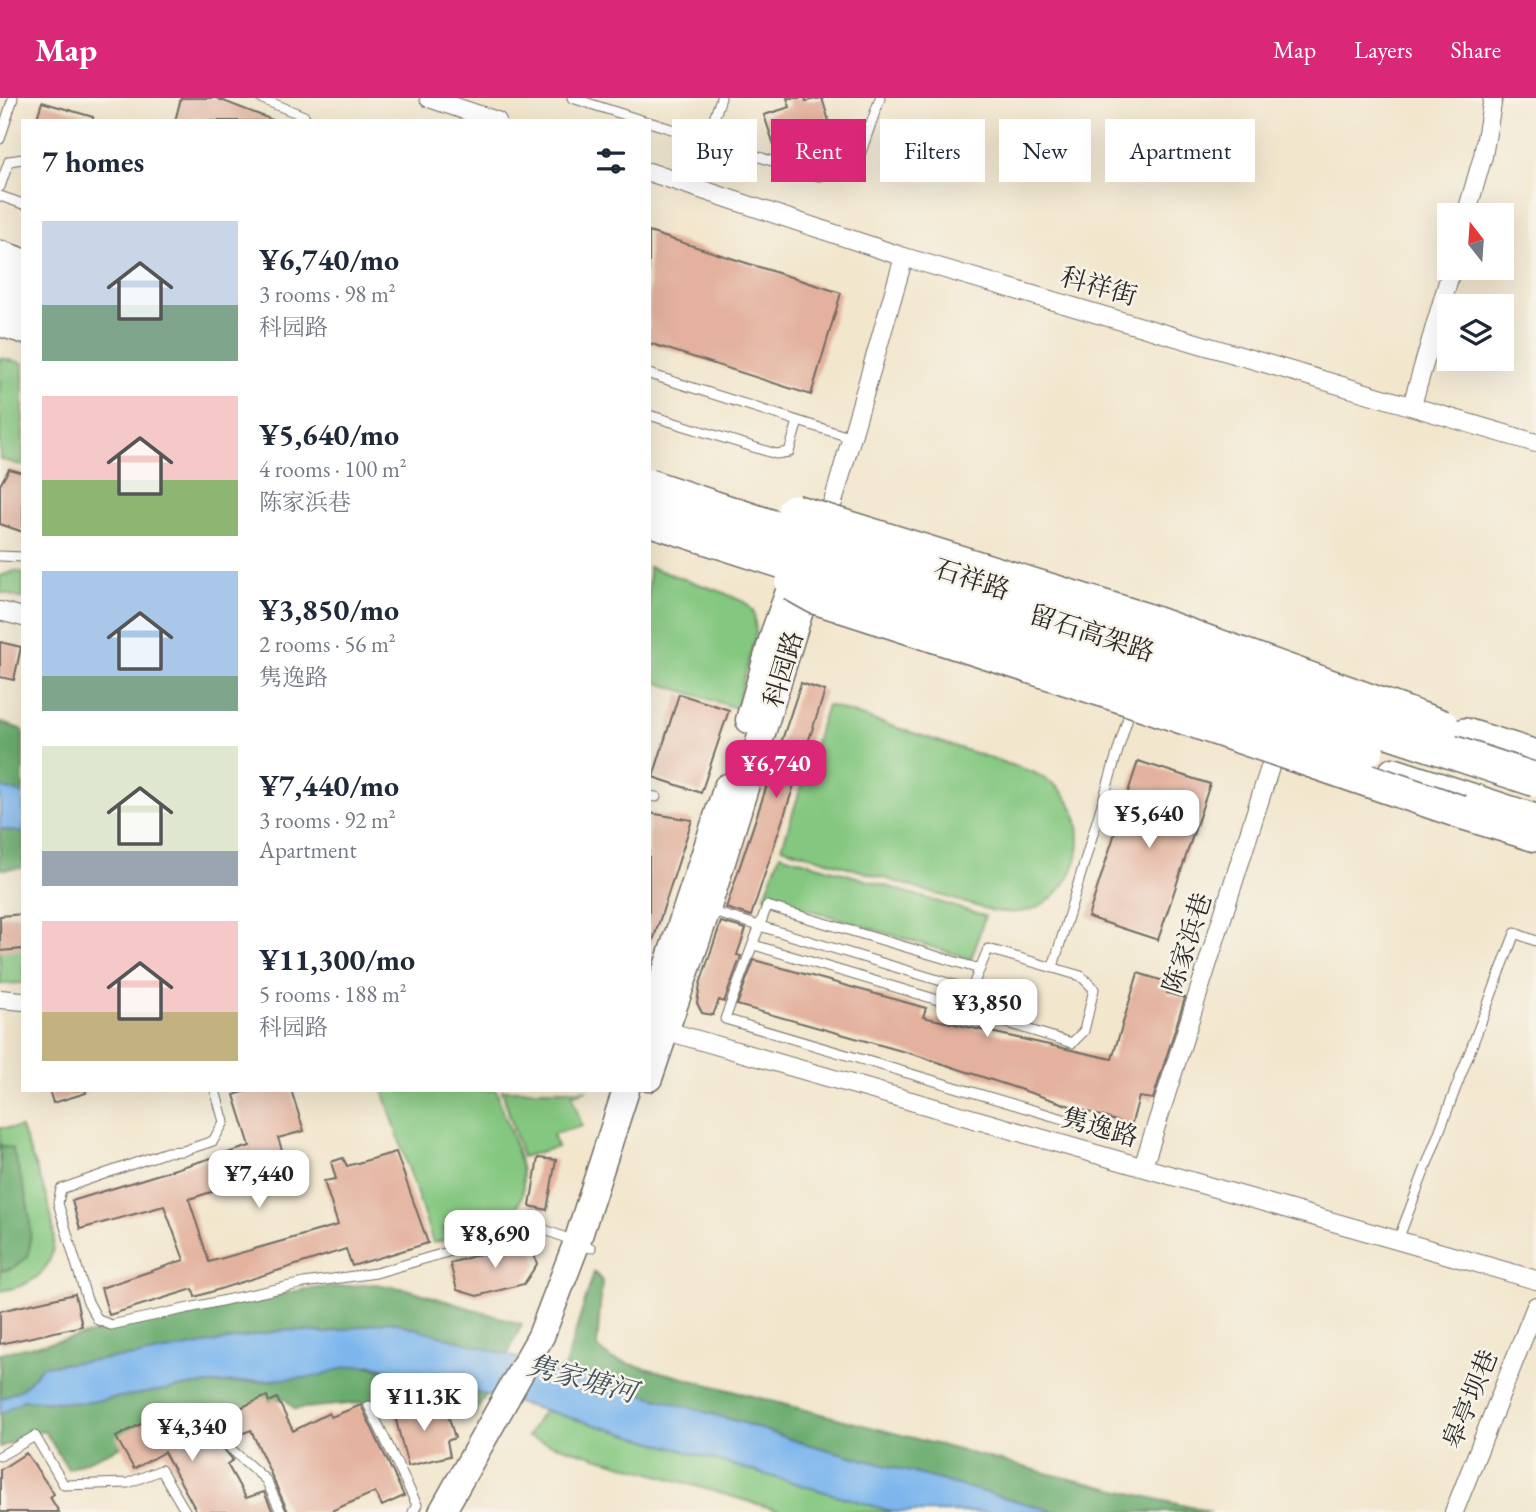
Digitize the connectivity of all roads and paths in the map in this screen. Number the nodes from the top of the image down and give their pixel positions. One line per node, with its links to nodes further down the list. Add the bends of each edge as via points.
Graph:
1 (13, 98): 14 (lane)
2 (260, 98): 8 (lane)
3 (429, 98): 9 (street)
4 (572, 98): 10 (lane)
5 (720, 98): 11 (lane)
6 (880, 98): 15 (lane, via 859,158 819,176)
7 (1493, 98): 23 (street)
8 (306, 119)
9 (491, 119)
10 (638, 119)
11 (713, 119)
12 (651, 123): 13 (lane)
13 (672, 130)
14 (0, 139)
15 (757, 157)
16 (21, 159): 20 (lane, via 9,161)
17 (651, 173): 19 (street, 科祥街)
18 (692, 182): 19 (lane)
19 (691, 186): 25 (street, 科祥街)
20 (0, 187)
21 (0, 196): 22 (lane)
22 (21, 203)
23 (1469, 203)
24 (0, 256): 26 (main road)
25 (904, 257): 37 (street, 科祥街); 40 (street, 科园路)
26 (21, 262)
27 (0, 267): 28 (highway)
28 (21, 272)
29 (0, 279): 31 (highway)
30 (1448, 280): 37 (street)
31 (21, 285)
32 (0, 303): 33 (highway)
33 (21, 310)
34 (0, 322): 35 (main road)
35 (21, 328)
36 (651, 375): 39 (lane)
37 (1412, 405): 41 (street, 科祥街)
38 (651, 416): 39 (lane, via 776,454 789,452)
39 (798, 421): 40 (lane)
40 (852, 438): 46 (street, 科园路, via 833,502)
41 (1536, 443)
42 (651, 470): 46 (main road, 石祥路)
43 (651, 470): 56 (highway, bridge, via 1143,619)
44 (651, 487): 57 (highway, 留石高架路, bridge)
45 (651, 520): 48 (highway, 留石高架路, bridge)
46 (818, 528): 51 (street, 科园路); 56 (main road, 石祥路, via 1266,679)
47 (651, 537): 51 (main road, 石祥路)
48 (710, 539): 58 (highway, 留石高架路, bridge); 60 (highway, bridge, via 815,597)
49 (0, 556): 50 (lane)
50 (21, 557)
51 (801, 581): 54 (main road, 石祥路); 61 (street, 科园路); 71 (street, 科园路, via 746,730)
52 (0, 611): 53 (street)
53 (21, 616)
54 (1137, 689): 55 (main road, 石祥路); 65 (lane)
55 (1280, 735): 59 (main road, 石祥路); 77 (street, 陈家浜巷)
56 (1536, 759)
57 (1536, 780)
58 (1536, 803)
59 (1536, 818)
60 (1536, 835)
61 (707, 910): 62 (lane); 71 (street, 科园路)
62 (760, 929): 64 (lane); 66 (lane, via 767,906); 67 (lane)
63 (1536, 941): 78 (lane, via 1515,933)
64 (754, 945): 70 (lane); 76 (lane, via 724,1018)
65 (1053, 967): 66 (lane, via 988,949); 70 (lane, via 1081,976 1094,989 1084,1031 1072,1043)
66 (979, 970): 67 (lane)
67 (971, 990): 70 (lane)
68 (0, 999): 69 (street)
69 (21, 1001)
70 (975, 1011)
71 (655, 1026): 72 (street, 科园路); 77 (street, 隽逸路)
72 (651, 1061)
73 (216, 1092): 79 (lane, via 225,1122 213,1141 61,1189 58,1203 97,1320 111,1325 304,1283 376,1273 516,1231 543,1229)
74 (625, 1092): 79 (street)
75 (644, 1092): 79 (street)
76 (1107, 1132)
77 (1143, 1167): 78 (street, 隽逸路)
78 (1398, 1240): 80 (street, 隽逸路)
79 (584, 1245): 83 (street, via 541,1353)
80 (1536, 1280)
81 (1536, 1307): 91 (street, 皋亭坝巷)
82 (369, 1406): 88 (lane, via 416,1506)
83 (509, 1410): 89 (street); 90 (street)
84 (204, 1412): 87 (lane, via 231,1450 266,1480)
85 (0, 1456): 86 (lane, via 35,1436 64,1485 128,1483 161,1470)
86 (186, 1512)
87 (281, 1512)
88 (413, 1512)
89 (442, 1512)
90 (463, 1512)
91 (1454, 1512)

